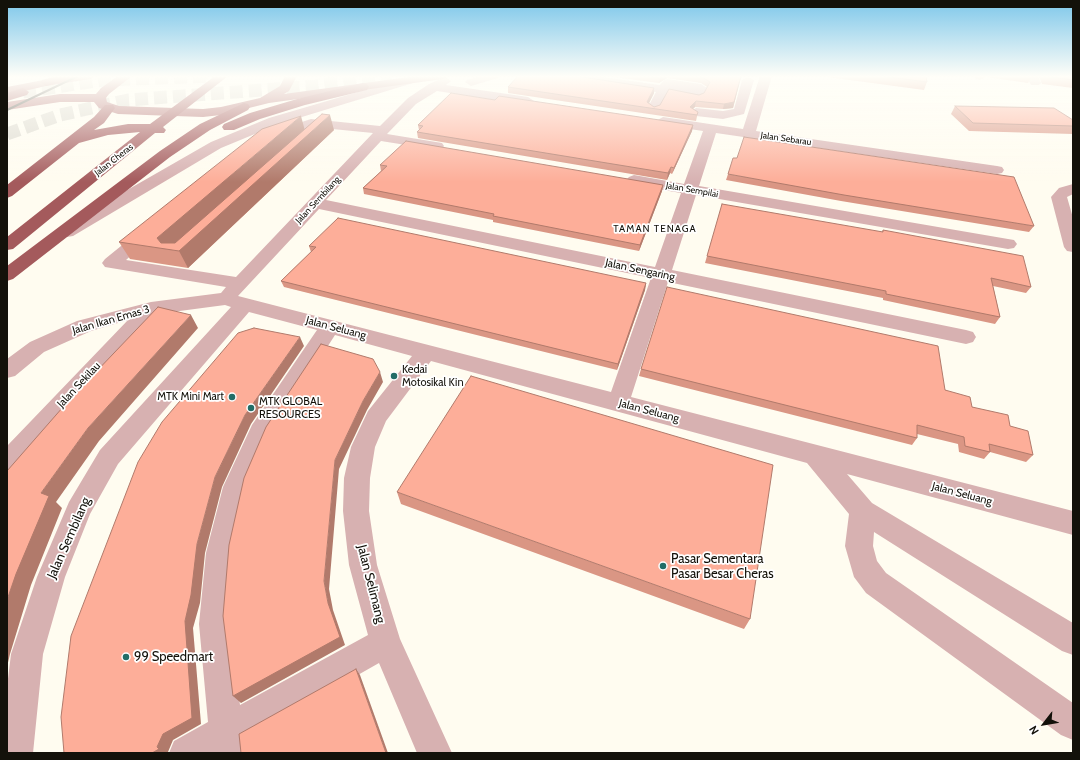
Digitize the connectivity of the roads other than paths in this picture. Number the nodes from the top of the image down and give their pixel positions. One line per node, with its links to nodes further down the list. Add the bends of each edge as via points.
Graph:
1 (106, 111): 21 (highway)
2 (149, 111): 5 (main road)
3 (161, 111): 22 (highway, Jalan Cheras)
4 (169, 111): 22 (highway, Jalan Cheras)
5 (213, 111)
6 (235, 111): 25 (highway, via 205,127)
7 (270, 111): 26 (highway, via 202,139)
8 (304, 111): 35 (street, via 216,145)
9 (402, 111): 18 (street, Jalan Sembilang)
10 (649, 111): 15 (street)
11 (659, 111): 15 (street)
12 (695, 111): 13 (street, via 723,115)
13 (739, 111)
14 (755, 111): 19 (street)
15 (652, 113): 17 (street, Jalan Sebarau)
16 (323, 124): 18 (street); 20 (street); 23 (street, via 311,123 262,140)
17 (711, 128): 19 (street, Jalan Sebarau); 30 (street)
18 (380, 133): 24 (street); 33 (street, Jalan Sembilang)
19 (748, 134): 27 (street, Jalan Sebarau)
20 (306, 140)
21 (70, 143): 25 (highway, via 106,131 149,128 164,132 168,136 169,145); 31 (highway)
22 (120, 144): 32 (highway, Jalan Cheras); 37 (highway, Jalan Cheras)
23 (256, 145)
24 (455, 150)
25 (165, 154): 26 (highway)
26 (144, 169): 35 (highway)
27 (997, 170)
28 (619, 178): 30 (street, Jalan Sempilai)
29 (1073, 189): 38 (street, via 1064,191 1059,196)
30 (690, 190): 36 (street, Jalan Sempilai); 39 (street)
31 (7, 193)
32 (38, 202)
33 (315, 203): 39 (street, Jalan Sengaring); 41 (street, Jalan Sembilang)
34 (159, 224): 41 (street, Jalan Seluang, via 111,263)
35 (53, 240): 40 (highway)
36 (1008, 244)
37 (7, 245)
38 (1073, 245)
39 (662, 274): 44 (street, Jalan Sengaring); 47 (street)
40 (7, 275)
41 (237, 296): 42 (street, Jalan Ikan Emas 3); 43 (street, Jalan Seluang); 56 (street, Jalan Sembilang, via 109,457 78,510 51,577 27,654)
42 (151, 308): 46 (street, Jalan Ikan Emas 3, via 117,316 62,335 37,347); 49 (street, Jalan Sekilau)
43 (330, 327): 45 (street, Jalan Seluang); 55 (street, via 260,432 236,487 220,553 214,624)
44 (966, 337)
45 (427, 352): 47 (street, Jalan Seluang); 53 (street, Jalan Selimang, via 376,417 363,447 357,478 356,511 363,565)
46 (7, 370)
47 (618, 403): 48 (street, Jalan Seluang)
48 (815, 455): 50 (street); 51 (street, Jalan Seluang)
49 (7, 462)
50 (863, 511): 52 (street); 54 (street, via 859,546 864,567 876,583)
51 (1073, 523)
52 (1073, 640)
53 (386, 642): 55 (street); 58 (street, Jalan Selimang)
54 (1073, 723)
55 (229, 742): 57 (street)
56 (16, 753)
57 (186, 753)
58 (435, 753)

